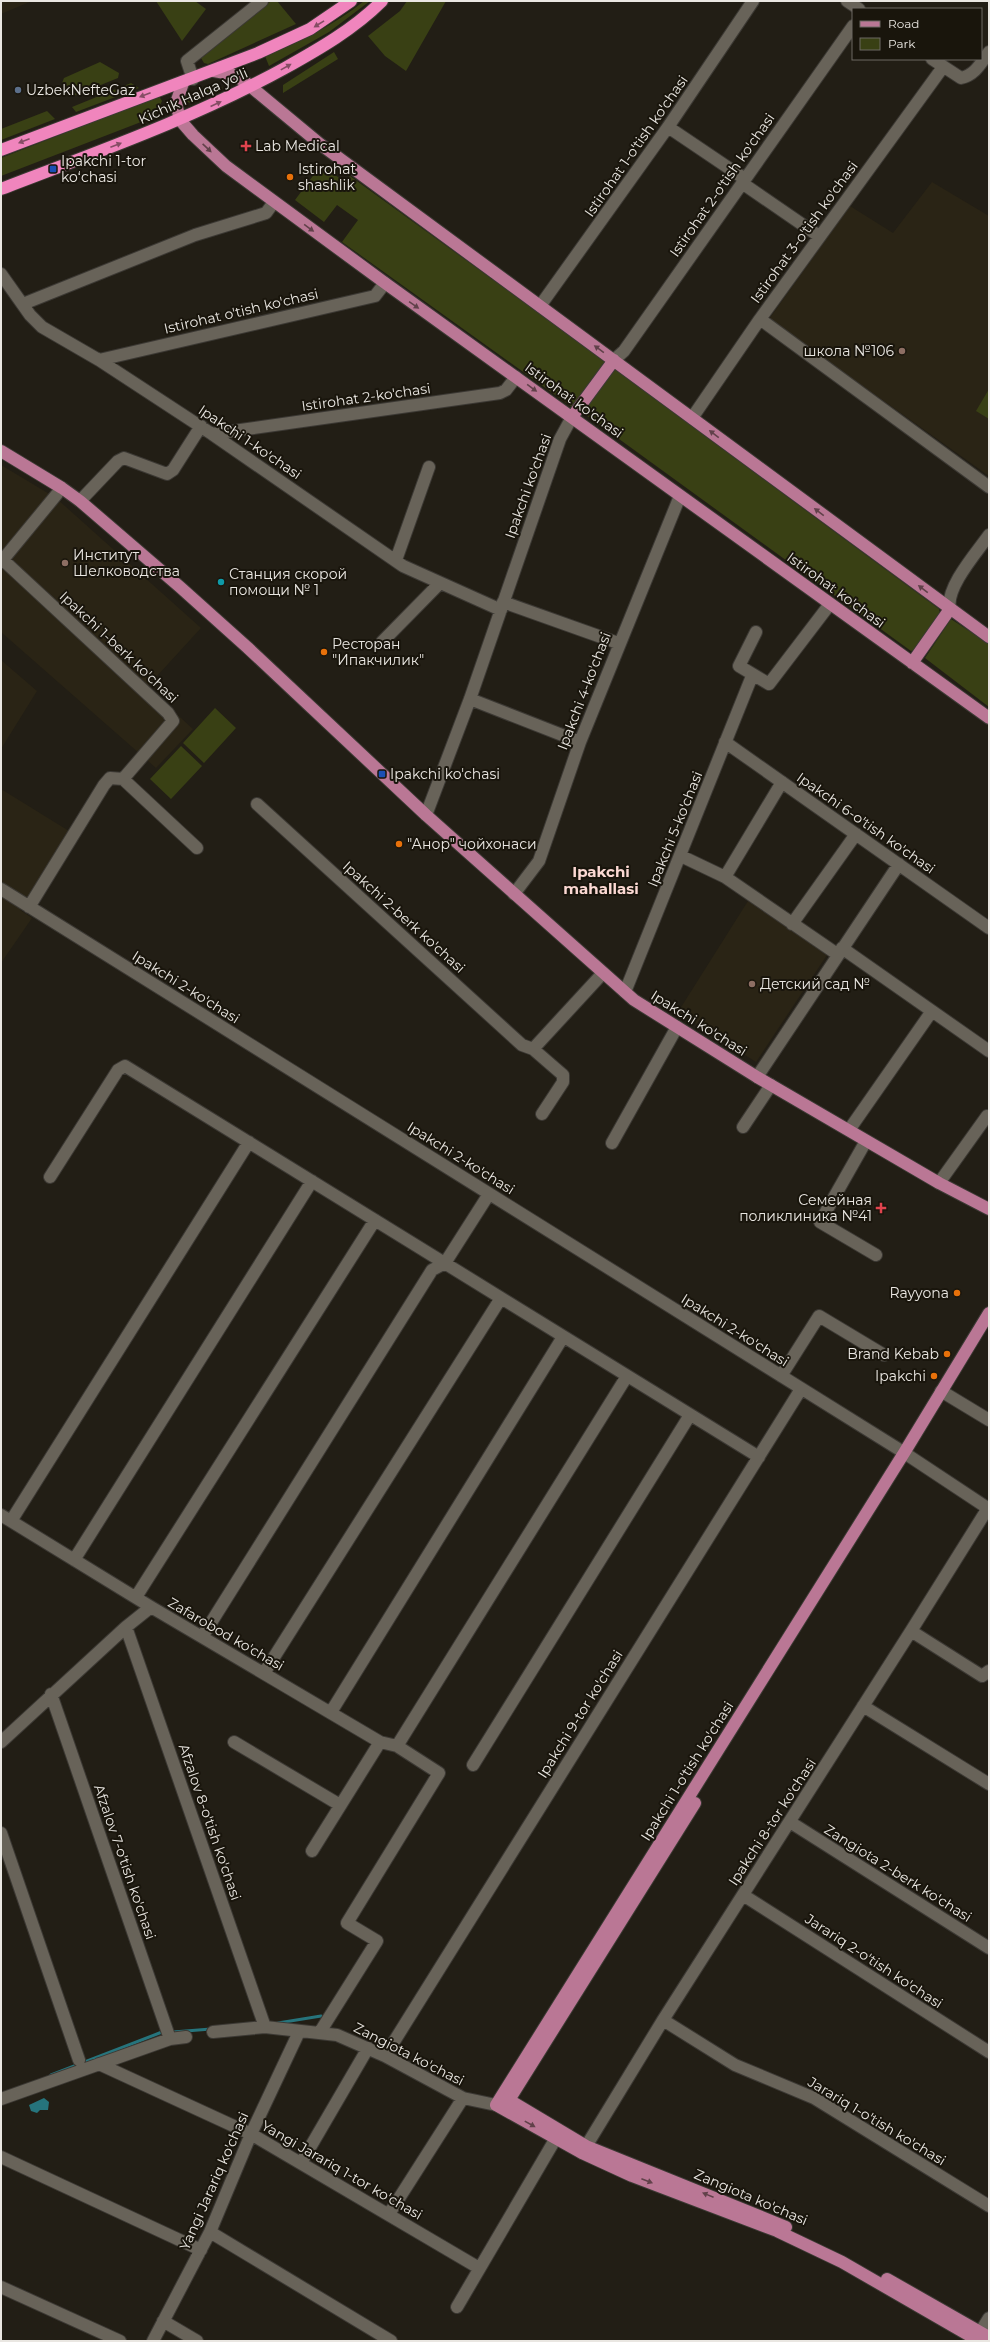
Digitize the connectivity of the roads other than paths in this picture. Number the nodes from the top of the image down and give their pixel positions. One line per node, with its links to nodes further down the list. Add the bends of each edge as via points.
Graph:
1 (262, 1): 12 (street, via 187,61)
2 (350, 1): 11 (highway, Kichik Halqa yo'li, one-way to 11, via 310,29)
3 (382, 1): 13 (highway, Kichik Halqa yo'li, one-way to 3, via 334,39)
4 (753, 1): 15 (street, Istirohat 1-o'tish ko'chasi)
5 (847, 1): 6 (street)
6 (857, 8)
7 (852, 27): 17 (street, Istirohat 2-o'tish ko'chasi)
8 (989, 52): 10 (street, via 969,76 961,78)
9 (933, 60): 10 (street)
10 (943, 67): 20 (street, Istirohat 3-o'tish ko'chasi)
11 (214, 71): 12 (highway, Kichik Halqa yo'li); 13 (main road, via 236,76)
12 (188, 81): 14 (main road, via 176,103); 16 (highway, Kichik Halqa yo'li, one-way to 16)
13 (252, 87): 14 (highway, Kichik Halqa yo'li, one-way to 13); 24 (main road, via 320,144)
14 (180, 120): 18 (highway, Kichik Halqa yo'li, one-way to 14); 19 (main road, Istirohat ko'chasi, one-way to 19, via 226,166)
15 (668, 127): 17 (street); 24 (street, Istirohat 1-o'tish ko'chasi)
16 (1, 150)
17 (744, 181): 20 (street); 27 (street, Istirohat 2-o'tish ko'chasi, via 624,351)
18 (1, 189)
19 (274, 202): 22 (main road, Istirohat ko'chasi, one-way to 22); 23 (street, via 266,213 195,235)
20 (819, 236): 25 (street, Istirohat 3-o'tish ko'chasi)
21 (1, 274): 23 (street, Ipakchi 1-ko'chasi)
22 (384, 283): 26 (street, Istirohat o'tish ko'chasi, via 375,296); 28 (main road, Istirohat ko'chasi, one-way to 28)
23 (23, 304): 26 (street, Ipakchi 1-ko'chasi, via 42,327)
24 (540, 306): 27 (main road, one-way to 24)
25 (760, 319): 30 (street, Istirohat 3-o'tish ko'chasi); 35 (street)
26 (98, 360): 31 (street, Ipakchi 1-ko'chasi)
27 (614, 360): 29 (main road); 30 (main road)
28 (516, 377): 29 (main road, Istirohat ko'chasi, one-way to 29); 32 (street, Istirohat 2-ko'chasi, via 506,390 500,393)
29 (572, 417): 37 (main road, Istirohat ko'chasi); 44 (street, Ipakchi ko'chasi, via 560,439)
30 (692, 418): 45 (main road, one-way to 30)
31 (201, 426): 32 (street, Ipakchi 1-ko'chasi); 38 (street, via 173,470 167,474 124,458 118,461)
32 (212, 434): 40 (street, Ipakchi 1-ko'chasi)
33 (1, 451): 38 (main road, Ipakchi ko'chasi)
34 (429, 467): 40 (street)
35 (989, 486)
36 (57, 494): 41 (street)
37 (680, 496): 43 (main road, Istirohat ko'chasi); 49 (street, Ipakchi 4-ko'chasi)
38 (80, 501): 59 (main road, Ipakchi ko'chasi, via 248,648)
39 (989, 535): 45 (street, via 955,586 949,599)
40 (396, 560): 42 (street, Ipakchi 1-ko'chasi)
41 (2, 561): 56 (street, Ipakchi 1-berk ko'chasi, via 172,717 171,725)
42 (439, 584): 44 (street, Ipakchi 1-ko'chasi); 48 (street)
43 (830, 604): 50 (main road, Istirohat ko'chasi); 51 (street, via 769,684)
44 (502, 606): 49 (street, Ipakchi 1-ko'chasi); 52 (street, Ipakchi ko'chasi)
45 (950, 609): 47 (main road); 50 (main road)
46 (756, 632): 51 (street, via 739,666)
47 (989, 637)
48 (382, 642)
49 (618, 643): 54 (street, Ipakchi 4-ko'chasi)
50 (912, 663): 53 (main road, Istirohat ko'chasi)
51 (752, 676): 55 (street, Ipakchi 5-ko'chasi)
52 (470, 699): 54 (street); 59 (street, Ipakchi ko'chasi)
53 (989, 718)
54 (580, 742): 66 (street, Ipakchi 4-ko'chasi, via 539,861)
55 (725, 742): 57 (street, Ipakchi 6-o'tish ko'chasi); 62 (street, Ipakchi 5-ko'chasi)
56 (123, 779): 61 (street); 67 (street, via 110,778 104,785)
57 (782, 782): 60 (street, Ipakchi 6-o'tish ko'chasi); 64 (street)
58 (257, 804): 75 (street, Ipakchi 2-berk ko'chasi, via 522,1045)
59 (426, 815): 66 (main road, Ipakchi ko'chasi)
60 (856, 834): 63 (street, Ipakchi 6-o'tish ko'chasi); 68 (street)
61 (198, 848)
62 (681, 856): 64 (street); 72 (street, Ipakchi 5-ko'chasi)
63 (899, 864): 69 (street, Ipakchi 6-o'tish ko'chasi); 70 (street)
64 (725, 878): 68 (street)
65 (1, 889): 67 (street, Ipakchi 2-ko'chasi)
66 (514, 894): 71 (main road, Ipakchi ko'chasi)
67 (29, 907): 89 (street, Ipakchi 2-ko'chasi)
68 (792, 924): 70 (street)
69 (989, 928)
70 (839, 951): 73 (street); 77 (street)
71 (603, 973): 72 (main road, Ipakchi ko'chasi); 75 (street)
72 (625, 992): 74 (main road, Ipakchi ko'chasi)
73 (932, 1011): 76 (street); 82 (street)
74 (677, 1027): 77 (main road, Ipakchi ko'chasi); 85 (street)
75 (533, 1049): 79 (street, Ipakchi 2-berk ko'chasi, via 563,1075 564,1079)
76 (989, 1051)
77 (757, 1077): 78 (main road, Ipakchi ko'chasi)
78 (771, 1085): 81 (street); 82 (main road, Ipakchi ko'chasi)
79 (542, 1114)
80 (987, 1116): 88 (street)
81 (743, 1127)
82 (849, 1130): 83 (main road, Ipakchi ko'chasi)
83 (866, 1141): 88 (main road, Ipakchi ko'chasi); 92 (street, via 820,1222)
84 (249, 1142): 86 (street, via 130,1068 121,1067); 87 (street); 108 (street)
85 (612, 1143)
86 (50, 1177)
87 (312, 1181): 91 (street); 109 (street)
88 (939, 1183): 90 (main road, Ipakchi ko'chasi)
89 (489, 1194): 93 (street); 100 (street, Ipakchi 2-ko'chasi)
90 (989, 1209)
91 (375, 1220): 93 (street); 110 (street)
92 (876, 1255)
93 (445, 1264): 94 (street); 114 (street, via 432,1270)
94 (501, 1298): 97 (street); 116 (street)
95 (989, 1313): 102 (main road)
96 (989, 1327): 102 (main road)
97 (563, 1337): 99 (street); 119 (street)
98 (884, 1355): 100 (street, via 819,1316)
99 (627, 1376): 103 (street); 123 (street)
100 (781, 1376): 101 (street, Ipakchi 2-ko'chasi)
101 (802, 1389): 105 (street, Ipakchi 2-ko'chasi); 106 (street, Ipakchi 9-tor ko'chasi)
102 (945, 1393): 104 (street); 105 (main road)
103 (690, 1415): 106 (street); 124 (street)
104 (989, 1420)
105 (908, 1455): 107 (street, Ipakchi 2-ko'chasi); 146 (main road, Ipakchi 1-o'tish ko'chasi); 147 (main road, Ipakchi 1-o'tish ko'chasi)
106 (759, 1457): 141 (street, Ipakchi 9-tor ko'chasi)
107 (988, 1509): 113 (street, Ipakchi 8-tor ko'chasi)
108 (6, 1518): 109 (street)
109 (74, 1560): 110 (street)
110 (136, 1597): 111 (street)
111 (151, 1607): 112 (street, Zafarobod ko'chasi); 114 (street, Zafarobod ko'chasi)
112 (126, 1627): 117 (street, Zafarobod ko'chasi); 133 (street, Afzalov 8-o'tish ko'chasi)
113 (911, 1632): 115 (street, via 982,1676); 118 (street, Ipakchi 8-tor ko'chasi)
114 (202, 1637): 116 (street, Zafarobod ko'chasi)
115 (989, 1671)
116 (264, 1673): 119 (street, Zafarobod ko'chasi)
117 (51, 1694): 120 (street, Zafarobod ko'chasi); 138 (street, Afzalov 7-o'tish ko'chasi)
118 (863, 1706): 125 (street); 127 (street, Ipakchi 8-tor ko'chasi)
119 (331, 1712): 122 (street, Zafarobod ko'chasi)
120 (1, 1742)
121 (234, 1742): 126 (street)
122 (380, 1742): 123 (street, Zafarobod ko'chasi); 126 (street)
123 (397, 1746): 136 (street, Zafarobod ko'chasi, via 439,1773 347,1923 377,1941)
124 (473, 1765)
125 (989, 1784)
126 (340, 1806): 129 (street)
127 (790, 1822): 130 (street, Ipakchi 8-tor ko'chasi); 131 (street, Zangiota 2-berk ko'chasi)
128 (1, 1833): 142 (street)
129 (312, 1851)
130 (743, 1895): 132 (street, Ipakchi 8-tor ko'chasi); 140 (street, Jarariq 2-o'tish ko'chasi)
131 (989, 1948)
132 (663, 2020): 150 (street, Ipakchi 8-tor ko'chasi); 153 (street, Jarariq 1-o'tish ko'chasi, via 735,2065 814,2098)
133 (265, 2027): 134 (street, Zangiota ko'chasi); 135 (street, Zangiota ko'chasi)
134 (213, 2032)
135 (299, 2032): 136 (street, Zangiota ko'chasi); 148 (street, Yangi Jarariq ko'chasi)
136 (320, 2032): 139 (street, Zangiota ko'chasi, via 337,2035)
137 (186, 2037): 138 (street)
138 (170, 2039): 143 (street)
139 (368, 2048): 141 (street, Zangiota ko'chasi); 152 (street)
140 (989, 2052)
141 (385, 2056): 144 (street, Zangiota ko'chasi)
142 (79, 2060)
143 (99, 2064): 145 (street); 148 (street, Yangi Jarariq 1-tor ko'chasi)
144 (464, 2098): 147 (street, Zangiota ko'chasi); 154 (street)
145 (1, 2099)
146 (509, 2100): 147 (street); 150 (main road, Zangiota ko'chasi)
147 (496, 2105): 149 (main road, Zangiota ko'chasi, one-way to 149)
148 (251, 2134): 152 (street, Yangi Jarariq 1-tor ko'chasi); 155 (street, Yangi Jarariq ko'chasi)
149 (556, 2138): 150 (main road, Zangiota ko'chasi); 157 (street)
150 (584, 2149): 162 (main road, Zangiota ko'chasi, via 777,2222 846,2255)
151 (1, 2157): 156 (street)
152 (301, 2163): 154 (street, Yangi Jarariq 1-tor ko'chasi)
153 (989, 2206)
154 (390, 2214): 157 (street, Yangi Jarariq 1-tor ko'chasi)
155 (210, 2232): 156 (street, Yangi Jarariq ko'chasi); 166 (street)
156 (201, 2250): 161 (street, Yangi Jarariq ko'chasi)
157 (479, 2268): 159 (street)
158 (1, 2287): 163 (street)
159 (456, 2307)
160 (989, 2318): 162 (street)
161 (163, 2320): 164 (street, Yangi Jarariq ko'chasi); 165 (street)
162 (981, 2337)
163 (120, 2341)
164 (153, 2341)
165 (197, 2341)
166 (391, 2341)

